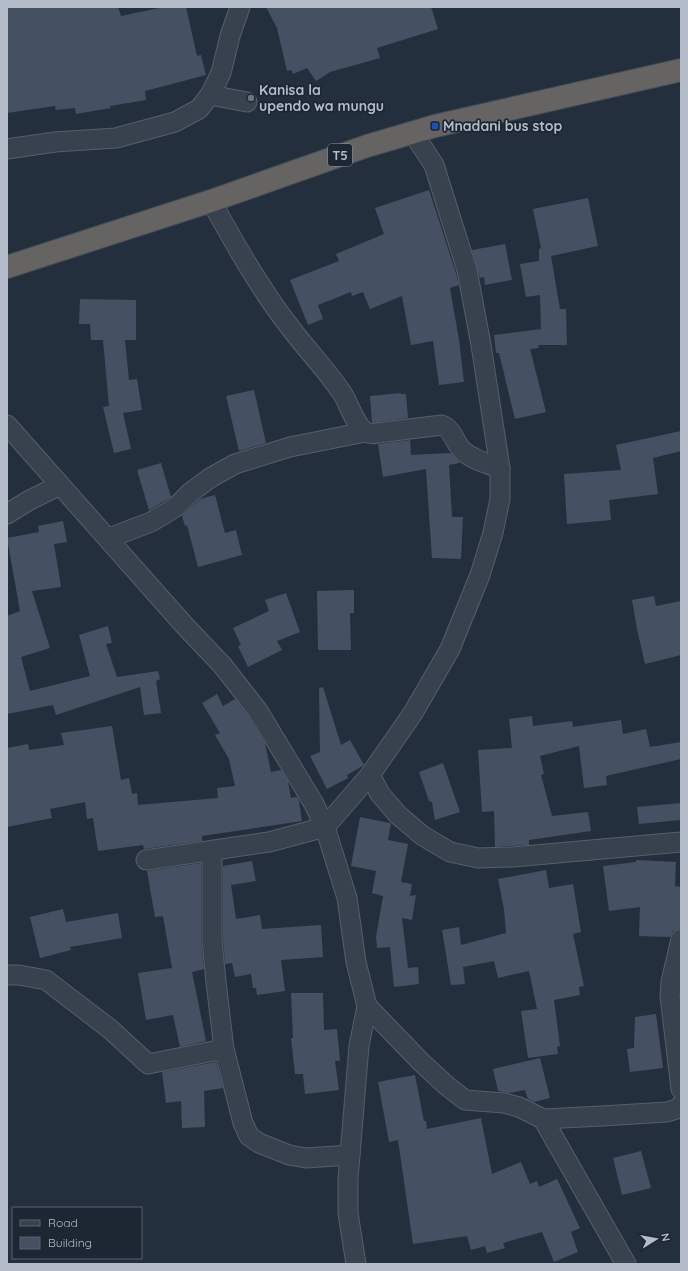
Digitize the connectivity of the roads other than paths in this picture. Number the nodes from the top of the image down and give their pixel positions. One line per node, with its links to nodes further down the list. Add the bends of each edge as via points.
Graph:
1 (240, 7): 3 (street, via 221,73)
2 (681, 70): 5 (highway, T5)
3 (210, 95): 4 (street); 6 (street, via 199,110 175,122 116,138 55,142)
4 (247, 102)
5 (413, 133): 7 (highway, T5, via 337,156); 11 (street, via 434,165 467,270)
6 (7, 149)
7 (211, 201): 8 (highway, T5); 10 (street, via 258,283 331,378)
8 (7, 267)
9 (7, 425): 12 (street)
10 (365, 432): 11 (street, via 378,434 442,425 449,430 463,451 475,459); 14 (street, via 290,447 235,464 210,478 177,506 151,522)
11 (500, 468): 15 (street, via 500,499 493,533 480,575 450,649 413,713)
12 (60, 485): 13 (street); 14 (street)
13 (7, 514)
14 (108, 538): 16 (street, via 223,666 258,711)
15 (370, 775): 16 (street); 17 (street, via 380,794 398,815 423,836 450,852 478,858 513,857)
16 (325, 827): 18 (street, via 269,842); 22 (street, via 347,898 356,962)
17 (681, 842)
18 (212, 851): 19 (street); 23 (street, via 212,940)
19 (146, 860)
20 (681, 939): 24 (street, via 670,996)
21 (7, 975): 23 (street, via 46,980 110,1029 148,1064)
22 (367, 1006): 26 (street, via 421,1062 465,1100 504,1103); 27 (street, via 359,1046)
23 (224, 1049): 27 (street, via 242,1123 249,1136 259,1143 289,1155 306,1158)
24 (681, 1089)
25 (681, 1105): 26 (street, via 680,1108 667,1112)
26 (543, 1118): 29 (street)
27 (350, 1154): 28 (street, via 348,1213)
28 (356, 1264)
29 (626, 1264)

